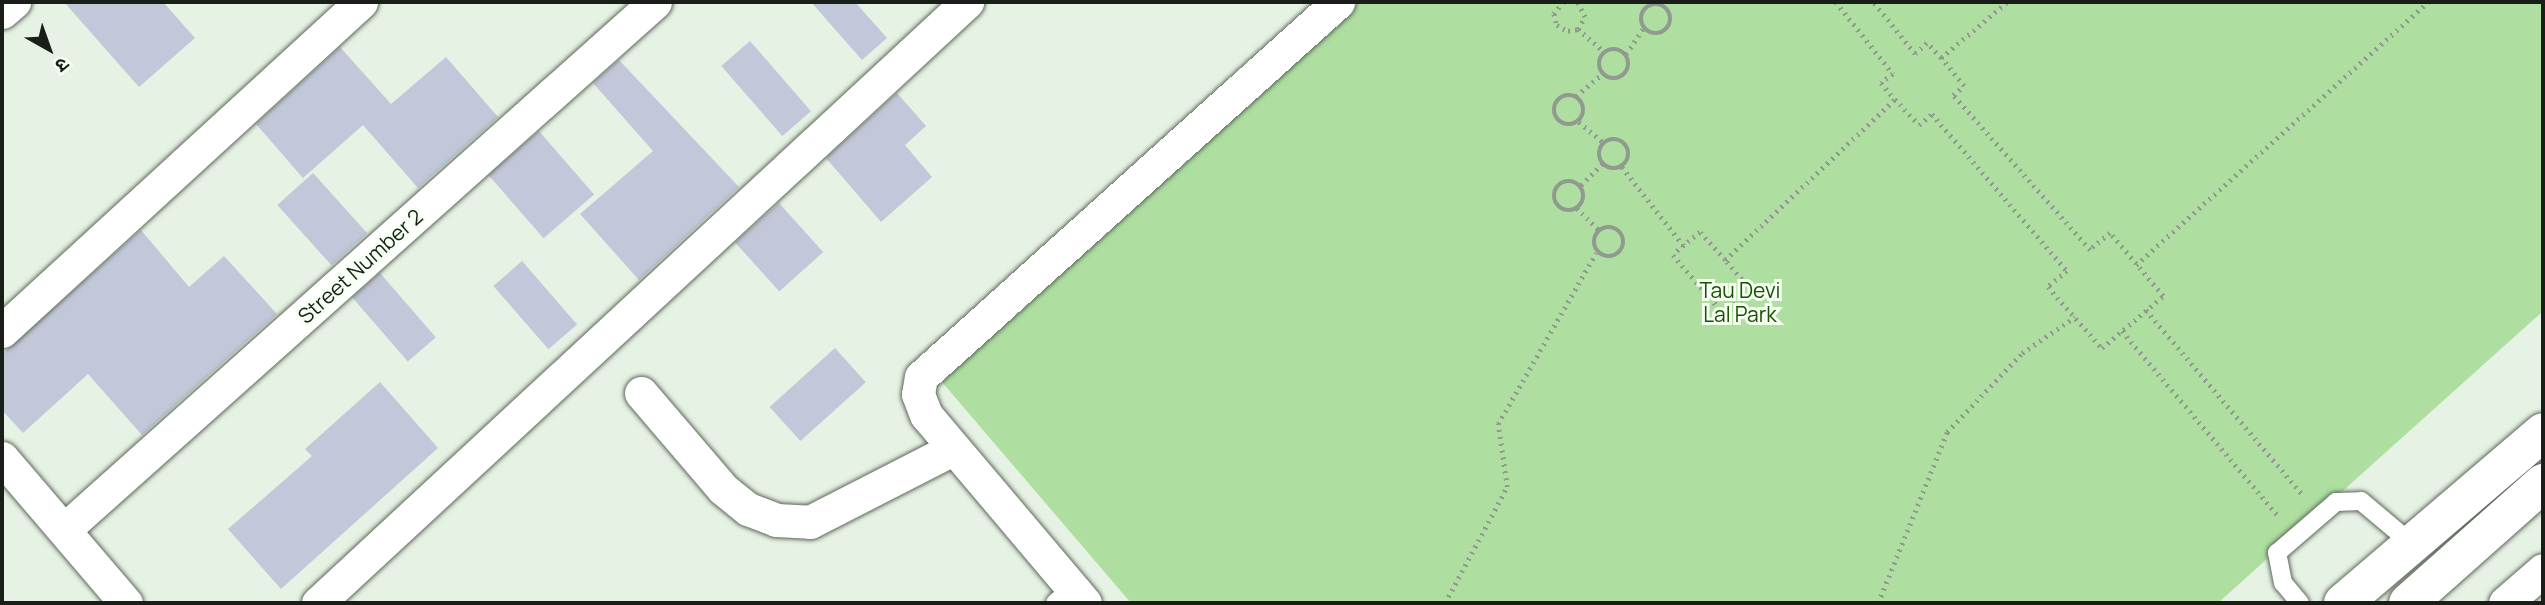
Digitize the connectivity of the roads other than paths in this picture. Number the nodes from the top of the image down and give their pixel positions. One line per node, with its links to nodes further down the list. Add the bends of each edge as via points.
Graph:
1 (14, 2): 6 (street)
2 (361, 2): 7 (street)
3 (655, 2): 13 (street, Street Number 2)
4 (967, 2): 18 (street)
5 (1338, 2): 10 (street, via 935,360 921,377 918,394)
6 (2, 12)
7 (2, 331)
8 (641, 393): 10 (street, via 723,488 748,509 776,520 810,522)
9 (2543, 432): 14 (street)
10 (951, 450): 16 (street)
11 (2, 458): 13 (street)
12 (2543, 483): 21 (street)
13 (65, 529): 17 (street)
14 (2411, 543): 19 (lane, via 2361,501 2336,502 2277,553 2283,583); 20 (street)
15 (2543, 570): 22 (street)
16 (1071, 598)
17 (127, 603)
18 (318, 603)
19 (2301, 603)
20 (2343, 603)
21 (2408, 603)
22 (2505, 603)

